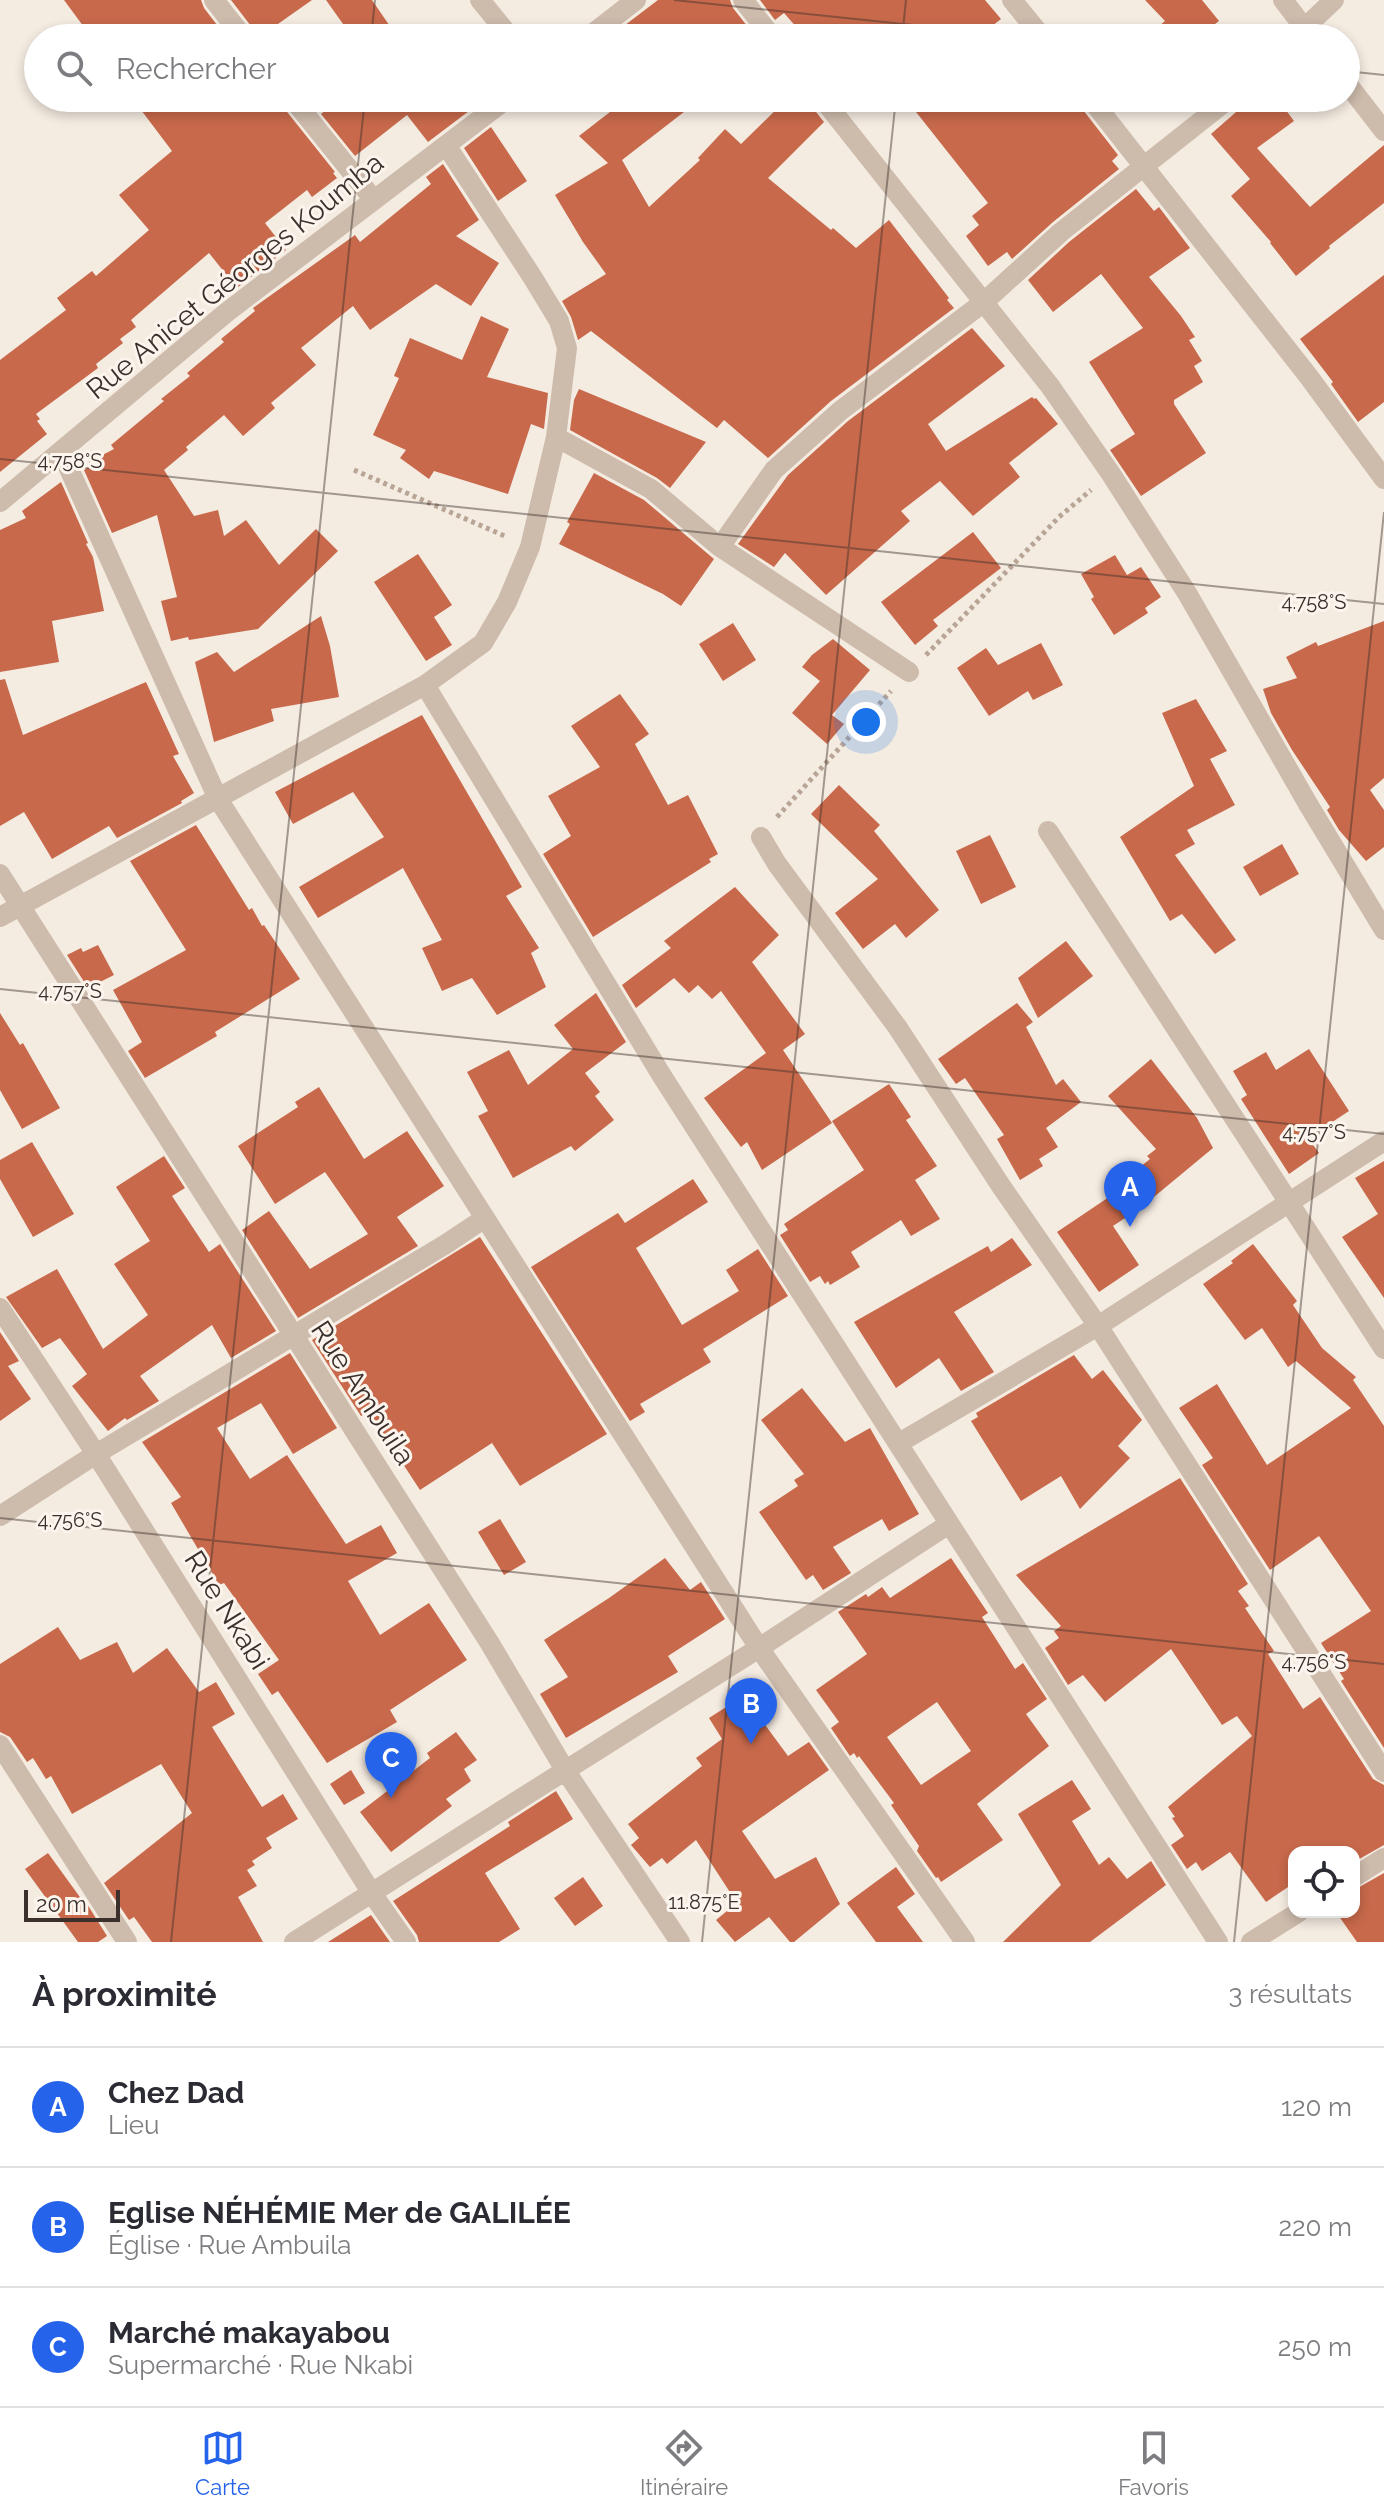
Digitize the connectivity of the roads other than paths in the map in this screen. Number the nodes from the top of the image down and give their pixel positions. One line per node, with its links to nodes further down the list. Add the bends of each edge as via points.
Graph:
1 (214, 0): 8 (street)
2 (480, 0): 9 (street)
3 (636, 0): 10 (street)
4 (743, 0): 11 (street)
5 (1012, 0): 12 (street)
6 (1283, 0): 13 (street)
7 (1334, 0): 14 (street)
8 (233, 24)
9 (500, 24)
10 (605, 24)
11 (762, 24)
12 (1032, 24)
13 (1297, 24)
14 (1313, 24)
15 (1360, 100): 21 (street)
16 (303, 112): 24 (street)
17 (490, 112): 22 (street, Rue Anicet Géorges Koumba)
18 (833, 112): 25 (street)
19 (1101, 112): 23 (street)
20 (1212, 112): 23 (street)
21 (1384, 131)
22 (446, 145): 24 (street, Rue Anicet Géorges Koumba); 26 (street, via 559,321 567,348)
23 (1145, 166): 25 (street); 28 (street)
24 (374, 200): 27 (street, Rue Anicet Géorges Koumba, via 227,312)
25 (984, 302): 30 (street, via 840,411 774,470); 39 (street, via 1050,386 1187,593)
26 (556, 437): 30 (street, via 651,489); 32 (street, via 530,547 507,602 483,643)
27 (61, 451): 29 (street, Rue Anicet Géorges Koumba); 33 (street)
28 (1384, 479)
29 (0, 502)
30 (720, 547): 31 (street)
31 (909, 672)
32 (425, 685): 33 (street); 47 (street, via 670,1089)
33 (218, 799): 37 (street); 42 (street)
34 (1048, 831): 41 (street)
35 (761, 837): 44 (street, via 898,1028)
36 (0, 874): 37 (street, Rue Ambuila)
37 (19, 906): 38 (street); 45 (street, Rue Ambuila)
38 (0, 917)
39 (1384, 930)
40 (1384, 1141): 41 (street)
41 (1289, 1202): 44 (street); 46 (street)
42 (485, 1218): 45 (street); 51 (street)
43 (0, 1308): 48 (street, Rue Nkabi)
44 (1098, 1326): 47 (street); 54 (street)
45 (292, 1335): 48 (street); 53 (street, Rue Ambuila)
46 (1384, 1349)
47 (899, 1443): 50 (street)
48 (96, 1454): 49 (street); 57 (street, Rue Nkabi)
49 (0, 1516)
50 (949, 1524): 51 (street); 64 (street)
51 (759, 1648): 53 (street); 63 (street)
52 (0, 1745): 59 (street)
53 (565, 1770): 57 (street); 62 (street, Rue Ambuila)
54 (1384, 1772)
55 (1384, 1858): 56 (street)
56 (1360, 1873)
57 (371, 1892): 60 (street); 61 (street, Rue Nkabi)
58 (1289, 1918): 65 (street)
59 (127, 1942)
60 (294, 1942)
61 (406, 1942)
62 (680, 1942)
63 (965, 1942)
64 (1218, 1942)
65 (1251, 1942)

